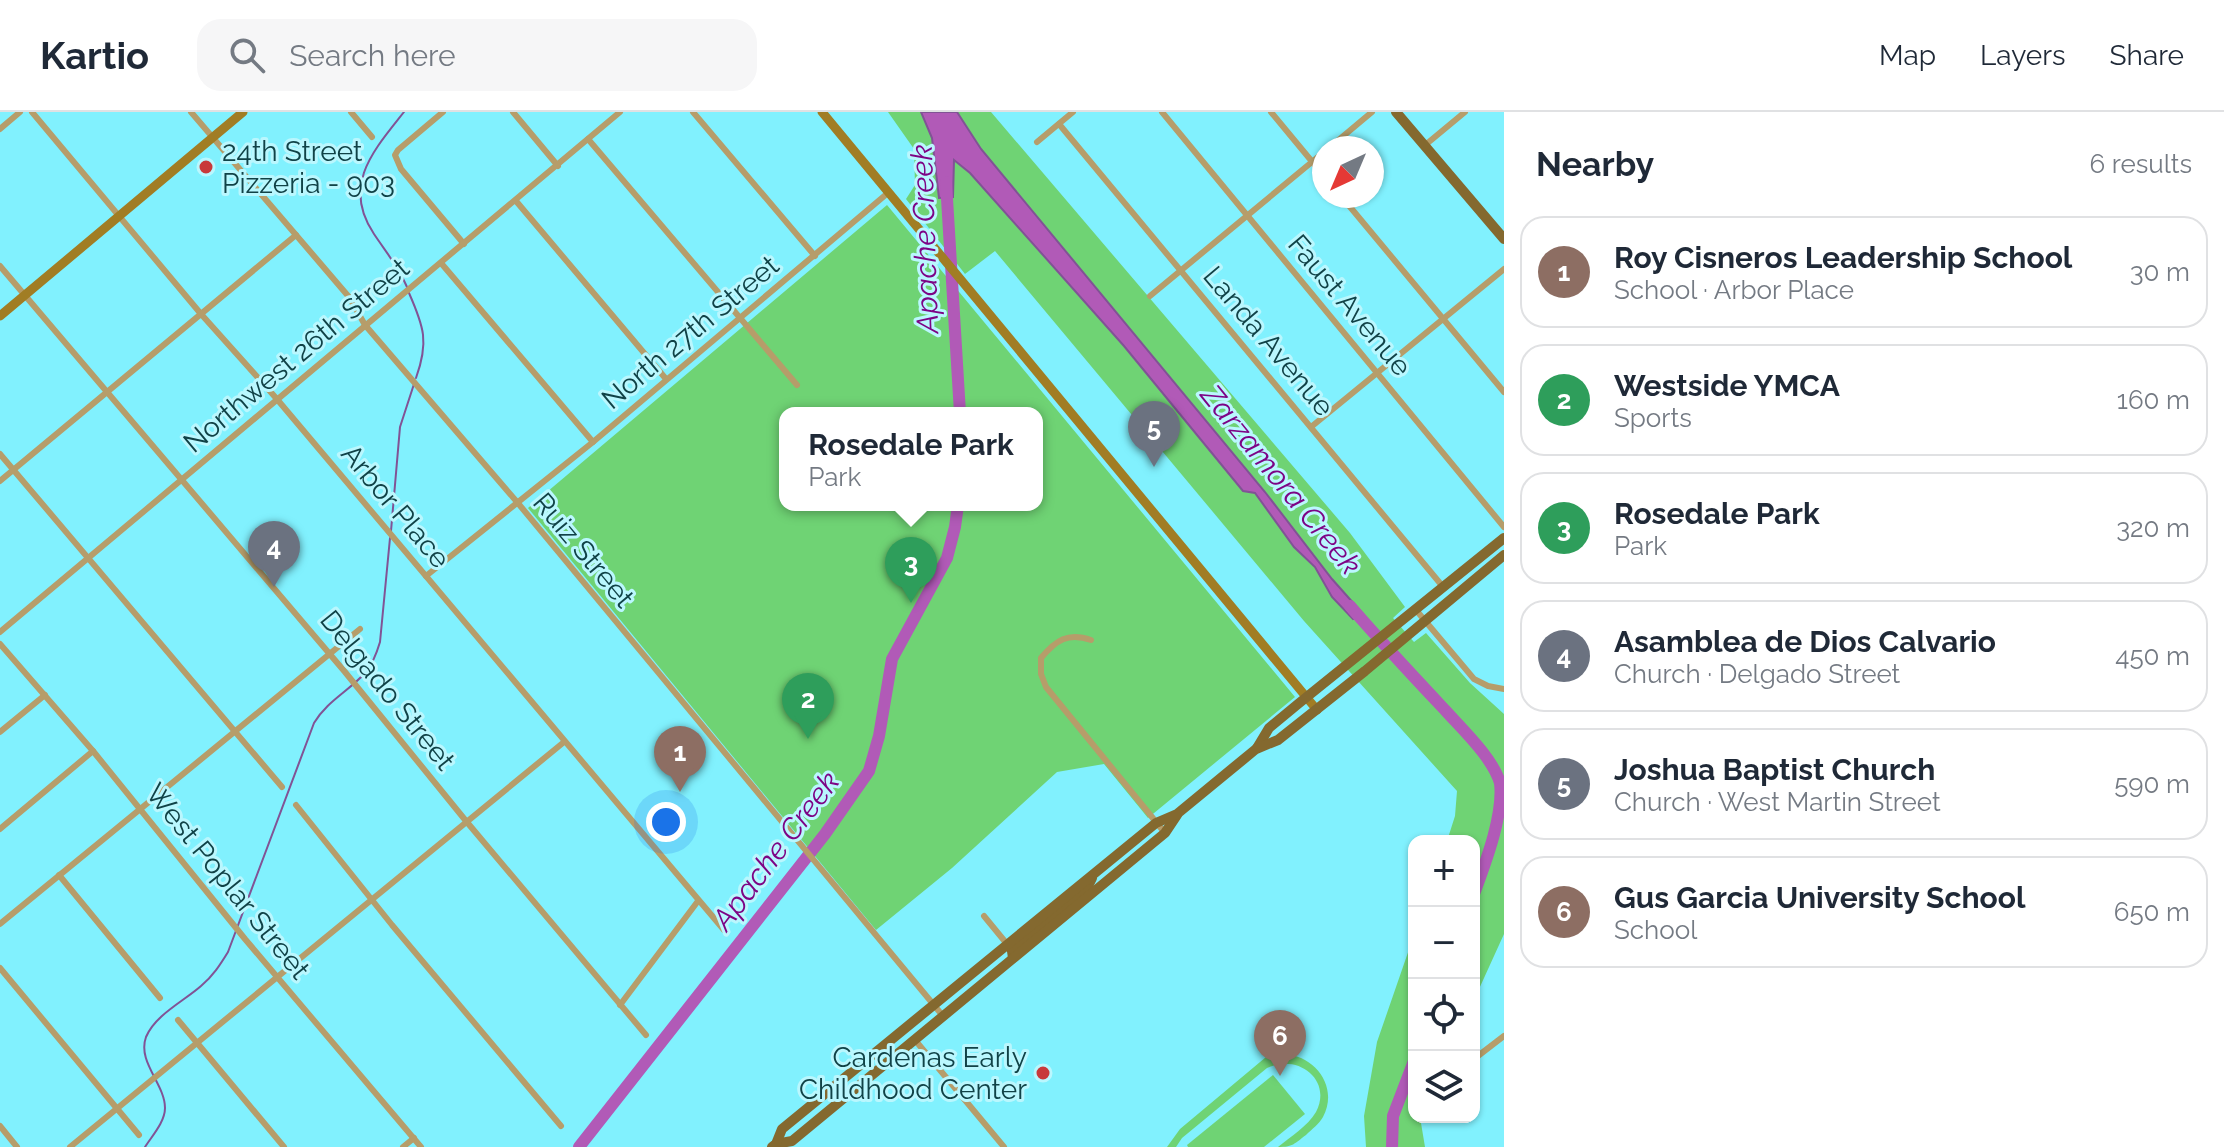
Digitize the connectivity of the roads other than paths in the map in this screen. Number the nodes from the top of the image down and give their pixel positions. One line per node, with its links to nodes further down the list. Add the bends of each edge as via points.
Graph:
1 (20, 112): 18 (street)
2 (32, 112): 32 (street, Arbor Place)
3 (191, 112): 20 (street, Ruiz Street)
4 (243, 112): 20 (street)
5 (351, 112): 21 (street)
6 (443, 112): 35 (street, via 395,155)
7 (513, 112): 27 (street)
8 (620, 112): 22 (street, Northwest 26th Street)
9 (693, 112): 36 (street)
10 (822, 112): 28 (street)
11 (1073, 112): 17 (street)
12 (1162, 112): 31 (street, Faust Avenue)
13 (1271, 112): 25 (street)
14 (1372, 112): 19 (street)
15 (1396, 112): 24 (main road)
16 (1465, 112): 24 (street)
17 (1059, 124): 23 (street); 39 (street, Landa Avenue)
18 (0, 129)
19 (1343, 136)
20 (213, 137): 32 (street); 33 (street, Ruiz Street)
21 (372, 137)
22 (588, 139): 27 (street, Northwest 26th Street); 45 (street)
23 (1037, 142)
24 (1424, 146): 34 (main road)
25 (1312, 161)
26 (1312, 163): 31 (street)
27 (558, 166): 29 (street, Northwest 26th Street)
28 (889, 192): 36 (street, North 27th Street); 76 (street)
29 (516, 201): 35 (street, Northwest 26th Street); 49 (street)
30 (1351, 208): 46 (street)
31 (1247, 215): 39 (street); 48 (street, Faust Avenue)
32 (119, 216): 41 (street); 43 (street, Arbor Place)
33 (296, 235): 43 (street); 47 (street, Ruiz Street, via 349,297)
34 (1504, 239)
35 (464, 244): 37 (street, Northwest 26th Street)
36 (815, 256): 45 (street, North 27th Street)
37 (441, 263): 47 (street, Northwest 26th Street); 55 (street)
38 (0, 266): 41 (street, Delgado Street)
39 (1181, 269): 42 (street); 54 (street, Landa Avenue)
40 (1504, 269): 46 (street)
41 (25, 295): 44 (street); 52 (street, Delgado Street)
42 (1150, 296)
43 (201, 314): 52 (street); 53 (street, Arbor Place)
44 (0, 316)
45 (739, 317): 49 (street, North 27th Street); 50 (street)
46 (1443, 319): 48 (street); 51 (street)
47 (365, 325): 53 (street, Northwest 26th Street); 60 (street, Ruiz Street)
48 (1378, 372): 54 (street); 61 (street, Faust Avenue)
49 (666, 379): 55 (street, North 27th Street)
50 (797, 385)
51 (1504, 392)
52 (108, 393): 57 (street); 58 (street, Delgado Street)
53 (276, 398): 58 (street, Northwest 26th Street); 65 (street, Arbor Place)
54 (1311, 427): 66 (street, Landa Avenue)
55 (593, 442): 60 (street, North 27th Street)
56 (0, 454): 57 (street)
57 (13, 470): 59 (street); 64 (street)
58 (183, 480): 64 (street, Northwest 26th Street); 73 (street, Delgado Street)
59 (0, 481)
60 (517, 502): 65 (street, North 27th Street); 104 (street, Ruiz Street)
61 (1504, 527)
62 (1504, 538): 66 (main road)
63 (1504, 555): 68 (main road)
64 (88, 559): 70 (street, Northwest 26th Street); 78 (street)
65 (426, 576): 80 (street, Arbor Place)
66 (1444, 588): 67 (main road)
67 (1416, 610): 68 (street); 76 (main road)
68 (1425, 621): 74 (street, via 1474,679); 77 (main road)
69 (360, 629): 73 (street)
70 (0, 632)
71 (1091, 640): 88 (street, via 1078,635 1054,642 1041,658 1041,674)
72 (0, 644): 75 (street, West Poplar Street)
73 (330, 654): 78 (street); 87 (street, Delgado Street)
74 (1504, 689)
75 (45, 695): 79 (street); 82 (street, West Poplar Street)
76 (1306, 697): 77 (street); 81 (main road, via 1269,728)
77 (1317, 710): 81 (main road, via 1278,740)
78 (235, 731): 83 (street); 85 (street)
79 (0, 732)
80 (564, 742): 87 (street); 94 (street, Arbor Place)
81 (1256, 749): 86 (main road)
82 (93, 751): 85 (street, West Poplar Street); 89 (street)
83 (282, 787)
84 (296, 805): 93 (street)
85 (140, 809): 92 (street); 101 (street, West Poplar Street)
86 (1177, 814): 88 (main road); 90 (main road)
87 (466, 821): 93 (street); 103 (street, Delgado Street)
88 (1156, 823): 90 (street); 91 (main road)
89 (0, 829)
90 (1165, 833): 99 (main road)
91 (1097, 870): 98 (main road); 99 (main road, via 1086,890 1012,951)
92 (59, 875): 96 (street); 102 (street)
93 (371, 899): 101 (street); 114 (street)
94 (698, 901): 97 (street, Arbor Place); 103 (street)
95 (984, 916): 98 (street)
96 (0, 924)
97 (724, 930)
98 (1007, 944): 104 (main road)
99 (1013, 959): 105 (main road)
100 (0, 968): 112 (street)
101 (277, 976): 110 (street); 116 (street, West Poplar Street)
102 (160, 998)
103 (620, 1005): 107 (street, Delgado Street)
104 (934, 1005): 105 (street, Ruiz Street); 117 (main road, via 782,1129)
105 (943, 1017): 109 (main road)
106 (178, 1020): 110 (street)
107 (646, 1035)
108 (1504, 1036): 111 (street)
109 (915, 1040): 117 (main road, via 792,1141); 123 (street)
110 (197, 1043): 112 (street); 120 (street)
111 (1480, 1054)
112 (116, 1108): 115 (street); 119 (street)
113 (0, 1126): 118 (street)
114 (561, 1126)
115 (139, 1135)
116 (414, 1138): 121 (street); 122 (street, West Poplar Street)
117 (774, 1146)
118 (17, 1147)
119 (70, 1147)
120 (284, 1147)
121 (403, 1147)
122 (421, 1147)
123 (1004, 1147)

